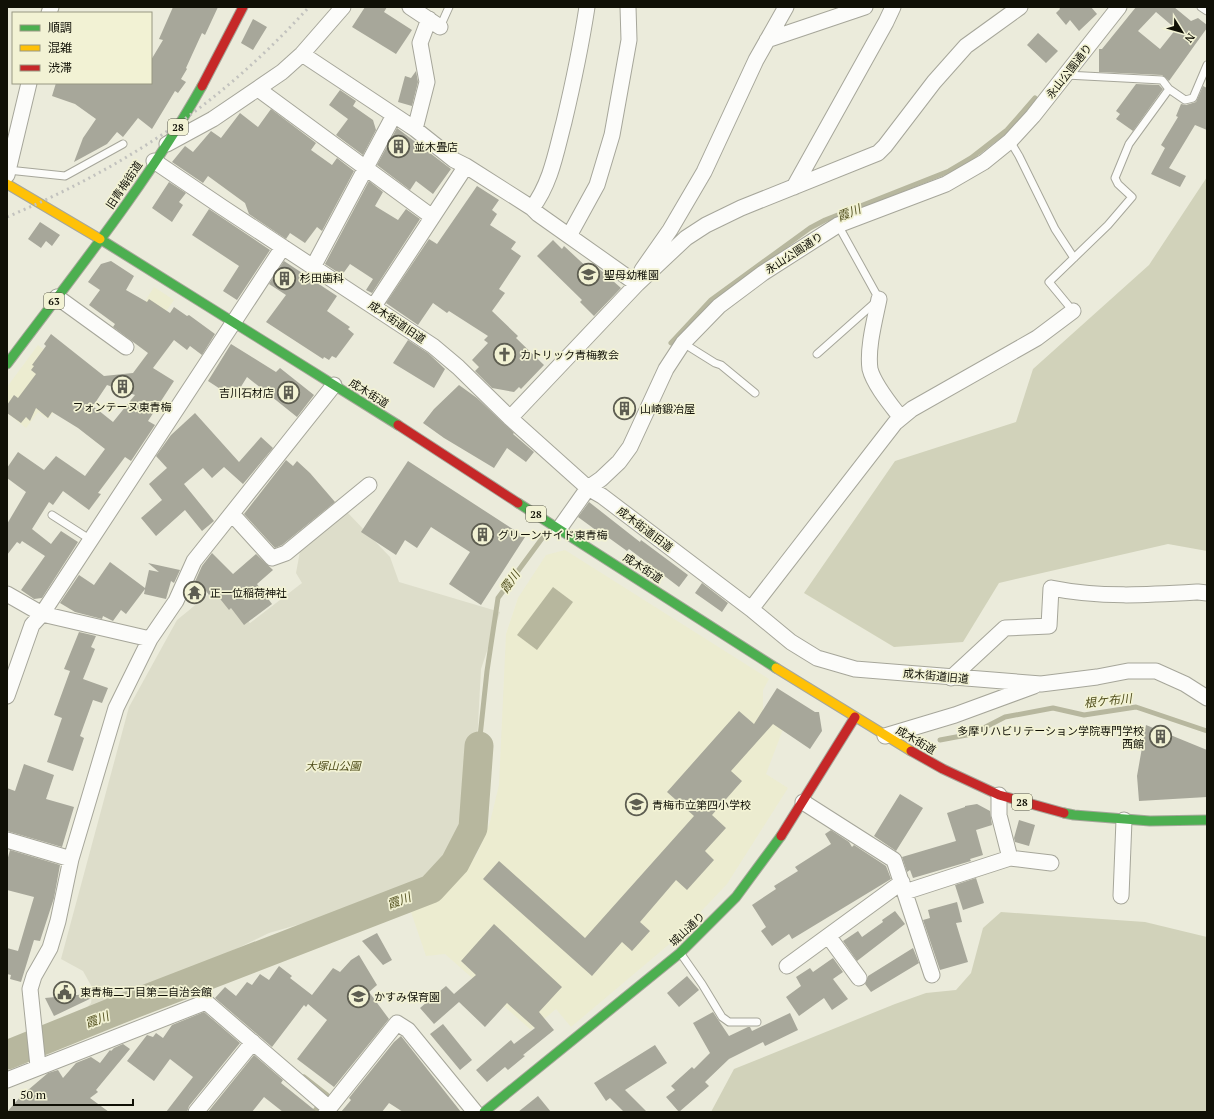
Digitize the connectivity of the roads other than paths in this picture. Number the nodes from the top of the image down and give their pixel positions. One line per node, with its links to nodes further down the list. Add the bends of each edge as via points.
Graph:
1 (243, 7): 26 (main road, 旧青梅街道 / 28, via 209,73)
2 (342, 7): 16 (street)
3 (410, 7): 14 (street)
4 (449, 7): 14 (lane)
5 (587, 7): 32 (street, via 557,150 547,183)
6 (628, 7): 35 (street, via 629,40 612,135 597,185)
7 (786, 7): 15 (street)
8 (864, 7): 15 (street)
9 (893, 7): 31 (street)
10 (1020, 7): 31 (street, via 966,46 878,153)
11 (1120, 7): 18 (street, 永山公園通り)
12 (1201, 7): 13 (lane)
13 (1207, 12)
14 (434, 23): 23 (street, via 420,43 427,82)
15 (767, 40): 40 (street, via 704,172)
16 (302, 54): 20 (street); 22 (street)
17 (1207, 65): 21 (lane, via 1193,98 1184,100)
18 (1066, 75): 21 (lane, via 1162,80); 24 (street, 永山公園通り)
19 (29, 84): 30 (street)
20 (258, 89): 26 (street, via 190,133); 29 (street)
21 (1169, 89): 38 (lane, via 1129,144 1115,178 1132,197)
22 (394, 115): 23 (street); 29 (street)
23 (415, 129): 28 (street, via 454,160)
24 (1010, 141): 34 (street, 永山公園通り, via 984,162 946,184); 38 (lane, via 1055,229)
25 (123, 144): 30 (lane, via 65,176)
26 (166, 144): 27 (main road, 旧青梅街道 / 28)
27 (154, 161): 36 (main road, 旧青梅街道 / 28); 37 (street, 成木街道旧道)
28 (466, 166): 32 (street); 33 (street)
29 (365, 168): 33 (street); 39 (street)
30 (7, 176): 36 (main road, 成木街道)
31 (794, 187): 40 (street, via 706,225 686,238)
32 (532, 208): 35 (street)
33 (432, 216): 43 (street)
34 (838, 225): 42 (lane); 46 (street, 永山公園通り, via 806,244 719,306)
35 (569, 236): 40 (street)
36 (100, 239): 41 (main road, 旧青梅街道 / 63); 45 (main road, 成木街道 / 28)
37 (283, 248): 39 (street, 成木街道旧道); 45 (street)
38 (1074, 258): 44 (lane, via 1049,282)
39 (313, 267): 43 (street, 成木街道旧道)
40 (636, 283): 52 (street)
41 (57, 297): 47 (street); 49 (main road, 旧青梅街道 / 63)
42 (879, 299): 48 (lane); 53 (street, via 871,341 870,369 882,393)
43 (374, 306): 52 (street, 成木街道旧道, via 438,350)
44 (1073, 311): 53 (street, via 1036,338 912,409)
45 (233, 322): 50 (main road, 成木街道 / 28); 59 (street)
46 (683, 343): 51 (lane, via 721,365); 55 (street, 永山公園通り, via 666,369 630,447 619,462)
47 (126, 347)
48 (817, 354)
49 (7, 364)
50 (334, 385): 56 (street); 58 (main road, 成木街道 / 28)
51 (755, 393)
52 (510, 418): 55 (street, 成木街道旧道)
53 (901, 418): 62 (street)
54 (369, 485): 56 (street, via 286,553 272,558)
55 (588, 488): 58 (street, 永山公園通り); 62 (street, 成木街道旧道)
56 (232, 514): 64 (street, via 194,561 176,602)
57 (52, 515): 59 (lane)
58 (559, 528): 69 (main road, 成木街道 / 28)
59 (91, 540): 63 (street)
60 (7, 594): 63 (street)
61 (1207, 594): 65 (street, via 1198,592 1124,596 1086,594 1051,588 1049,626 1005,628)
62 (751, 609): 65 (street, 成木街道旧道, via 791,642 817,658 855,669)
63 (42, 614): 64 (street); 67 (street, via 32,625)
64 (150, 639): 77 (street, via 116,708)
65 (951, 678): 66 (street, 成木街道旧道)
66 (1041, 684): 68 (street, 成木街道旧道, via 1128,671 1156,671 1185,684); 70 (street, via 955,715)
67 (7, 696)
68 (1207, 698)
69 (855, 717): 70 (main road, 成木街道 / 28); 72 (main road, 城山通り)
70 (885, 736): 71 (main road, 成木街道 / 28, via 943,769)
71 (999, 795): 73 (main road, 成木街道 / 28, via 1074,815); 76 (street, via 999,815)
72 (803, 802): 79 (street, via 894,860); 82 (main road, 城山通り, via 760,867 735,898)
73 (1124, 820): 74 (main road, 成木街道 / 28); 80 (street)
74 (1207, 820)
75 (7, 840): 77 (street)
76 (1010, 858): 78 (street); 79 (street)
77 (71, 860): 88 (street, via 50,948 34,976 30,989)
78 (1050, 863)
79 (904, 887): 81 (street); 84 (street)
80 (1121, 896)
81 (829, 937): 83 (street); 85 (street)
82 (680, 953): 86 (lane, via 722,1017 730,1022); 93 (main road, 城山通り)
83 (787, 966)
84 (932, 975)
85 (859, 978)
86 (757, 1022)
87 (253, 1042): 88 (street, via 206,1002); 90 (street); 91 (street)
88 (38, 1063): 89 (street)
89 (7, 1080)
90 (326, 1106): 92 (street, via 397,1023 408,1030)
91 (196, 1112)
92 (475, 1112)
93 (484, 1112)

